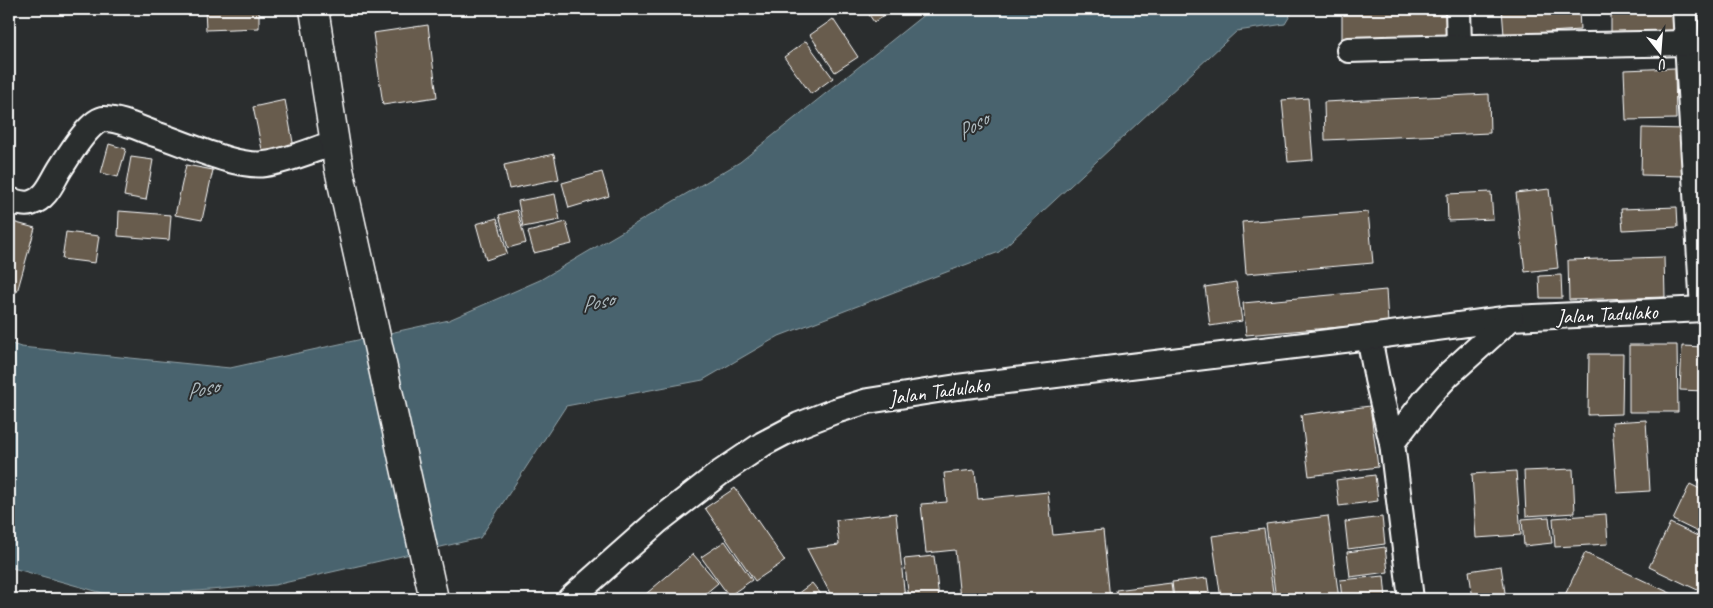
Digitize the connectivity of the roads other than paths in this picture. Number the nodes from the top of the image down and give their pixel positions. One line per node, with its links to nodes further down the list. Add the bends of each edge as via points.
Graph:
1 (314, 9): 7 (highway)
2 (1458, 9): 5 (street)
3 (1685, 9): 4 (street)
4 (1686, 44): 5 (street); 9 (street)
5 (1459, 46): 6 (street)
6 (1350, 50)
7 (334, 143): 8 (street, via 278,162 255,165 102,119 90,128 44,195 28,204); 13 (highway)
8 (9, 200)
9 (1704, 309): 10 (street, Jalan Tadulako)
10 (1510, 318): 11 (street, Jalan Tadulako); 12 (street, via 1432,393)
11 (1369, 337): 12 (street); 14 (street, Jalan Tadulako, via 949,388 868,401 835,411 763,444 720,473 658,521)
12 (1392, 443): 15 (street)
13 (434, 599)
14 (570, 599)
15 (1411, 599)

